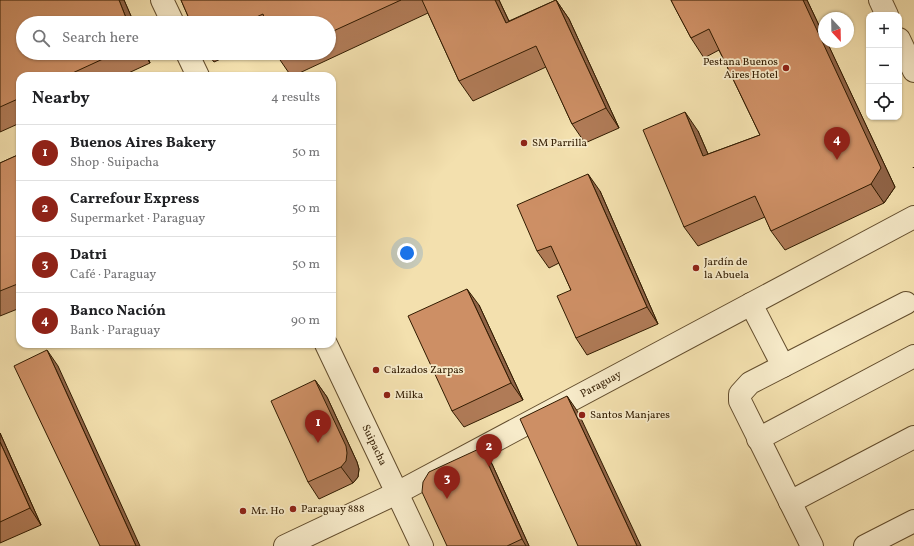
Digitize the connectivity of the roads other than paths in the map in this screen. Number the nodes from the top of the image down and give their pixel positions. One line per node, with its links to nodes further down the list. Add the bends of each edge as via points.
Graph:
1 (162, 0): 4 (street)
2 (880, 0): 3 (street)
3 (886, 12)
4 (170, 16)
5 (902, 45): 7 (street)
6 (190, 60): 8 (street)
7 (914, 71)
8 (196, 72)
9 (914, 217): 11 (street, Paraguay)
10 (906, 303): 14 (street)
11 (751, 304): 14 (street); 17 (street, Paraguay)
12 (328, 348): 17 (street, Suipacha)
13 (914, 356): 16 (street)
14 (783, 366): 16 (street, via 750,383 740,394 740,401)
15 (914, 438): 18 (street)
16 (758, 439): 18 (street)
17 (398, 493): 20 (street, Paraguay); 21 (street, Suipacha)
18 (790, 502): 22 (street)
19 (914, 521): 23 (street)
20 (285, 546)
21 (422, 546)
22 (812, 546)
23 (865, 546)

